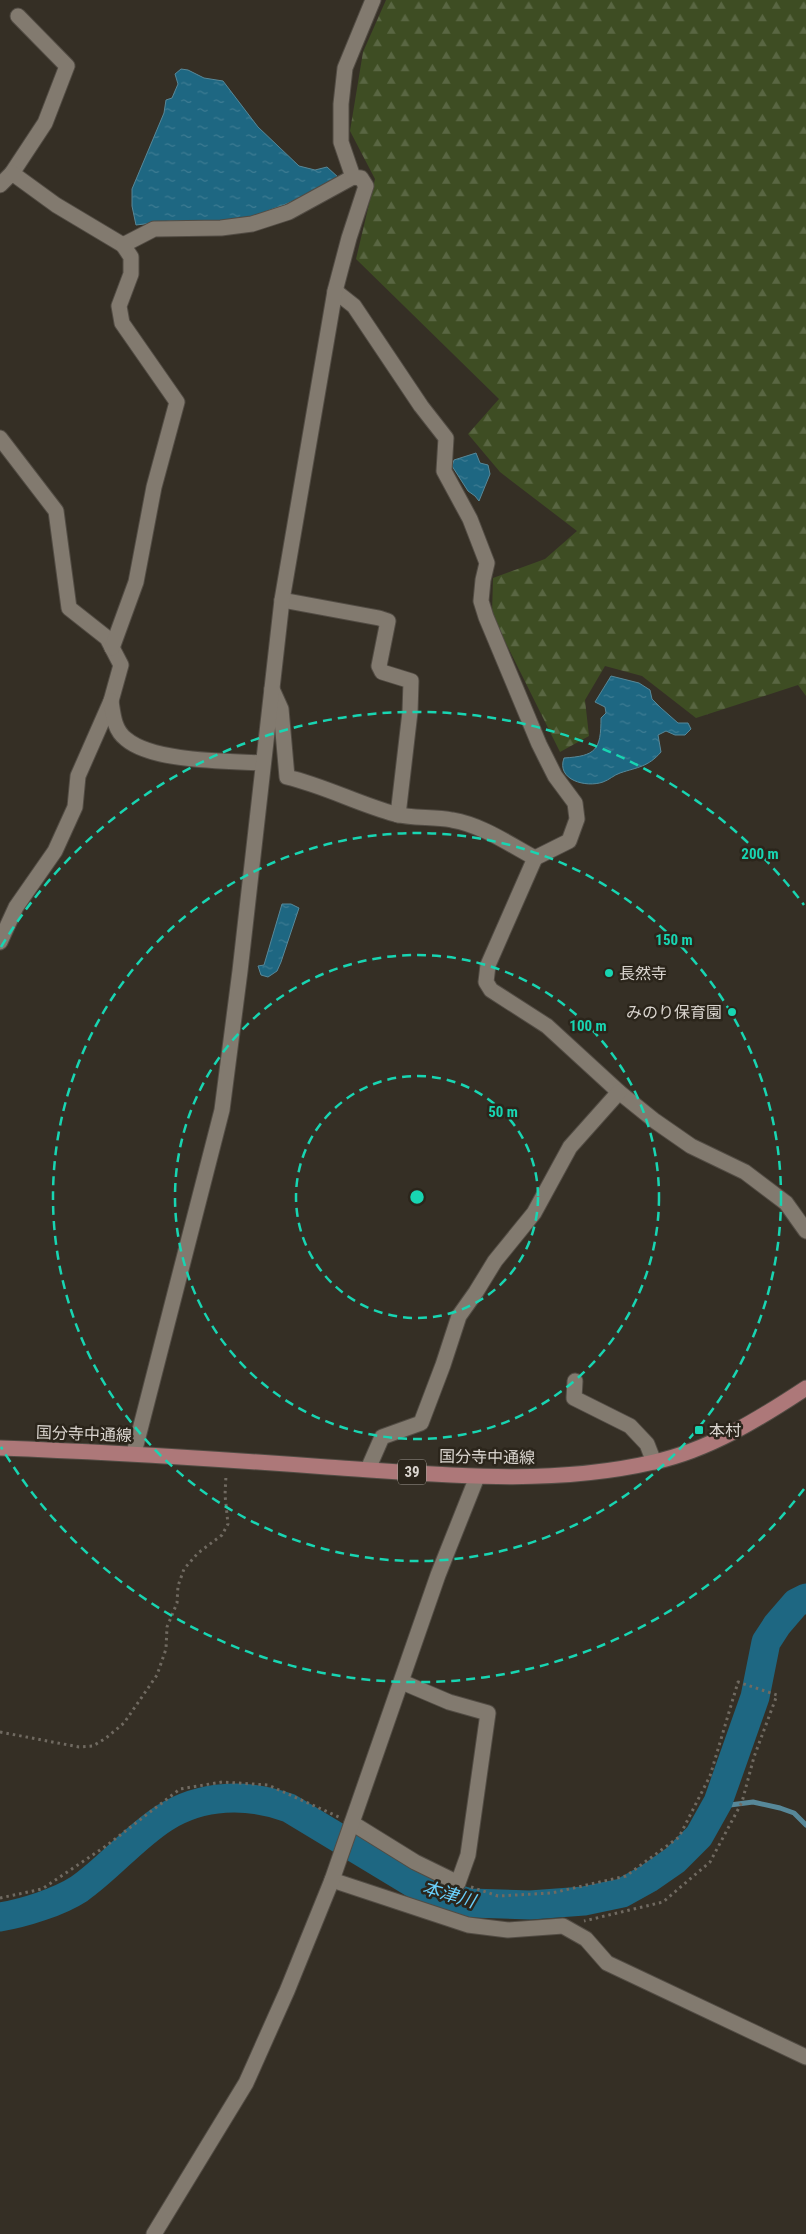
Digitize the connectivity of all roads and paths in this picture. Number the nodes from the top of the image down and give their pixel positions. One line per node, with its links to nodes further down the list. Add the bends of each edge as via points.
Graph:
1 (373, 0): 4 (street, via 345,68 341,142)
2 (18, 16): 3 (street, via 67,66 45,123)
3 (12, 173): 5 (street); 6 (street, via 56,205)
4 (353, 177): 6 (street, via 289,212 252,224 154,229); 7 (street, via 361,178 366,186)
5 (0, 185)
6 (123, 244): 10 (street, via 131,257 132,274 119,306 122,323 177,402 154,487 136,582)
7 (335, 291): 9 (street); 15 (street, via 354,306 420,406 446,438 444,472 470,519 487,563 481,601 486,617 539,744 555,776 575,803 577,819 569,841)
8 (0, 438): 10 (street, via 56,511 69,608 107,638)
9 (282, 600): 11 (street); 14 (street, via 388,621 379,666 382,672 411,681)
10 (112, 648): 12 (street, via 121,665)
11 (272, 689): 13 (street); 14 (street, via 281,709 287,777 333,790 349,799)
12 (111, 700): 13 (street, via 116,725 125,739 150,751 174,757); 16 (street, via 78,776 75,807 55,851 16,907)
13 (264, 763): 22 (street, via 222,1110)
14 (398, 815): 15 (street, via 473,825)
15 (535, 858): 17 (street, via 488,965 486,982 491,990 547,1026)
16 (0, 942)
17 (619, 1092): 18 (street, via 691,1146 745,1172 786,1203); 25 (street, via 570,1147 534,1213 495,1261 458,1316 421,1423 382,1437)
18 (806, 1231)
19 (575, 1381): 24 (street, via 574,1398 630,1426 647,1444)
20 (806, 1388): 24 (main road, 国分寺中通線 / 39, via 741,1429)
21 (0, 1448): 22 (main road, 国分寺中通線 / 39)
22 (134, 1454): 23 (main road, 国分寺中通線 / 39)
23 (226, 1460): 25 (main road, 国分寺中通線 / 39); 28 (path, via 228,1524 222,1535 198,1553 184,1569 157,1675 124,1723 93,1746 79,1747)
24 (654, 1462): 26 (main road, 国分寺中通線 / 39, via 555,1475)
25 (368, 1469): 26 (main road, 国分寺中通線 / 39)
26 (477, 1477): 27 (street, via 438,1575)
27 (402, 1682): 29 (street); 31 (street, via 449,1702 488,1713 468,1855)
28 (0, 1732)
29 (350, 1827): 30 (street); 31 (street); 32 (path, via 268,1785 222,1782 180,1789 106,1846 42,1889)
30 (332, 1880): 33 (street, via 468,1925 508,1930); 35 (street, via 288,1991 246,2083)
31 (458, 1883): 33 (path, via 498,1896 552,1893 626,1876 680,1837 710,1776 738,1682 777,1695 754,1757 742,1802 710,1862 663,1902)
32 (0, 1898)
33 (563, 1926): 34 (street, via 586,1939 607,1963)
34 (806, 2057)
35 (154, 2234)

